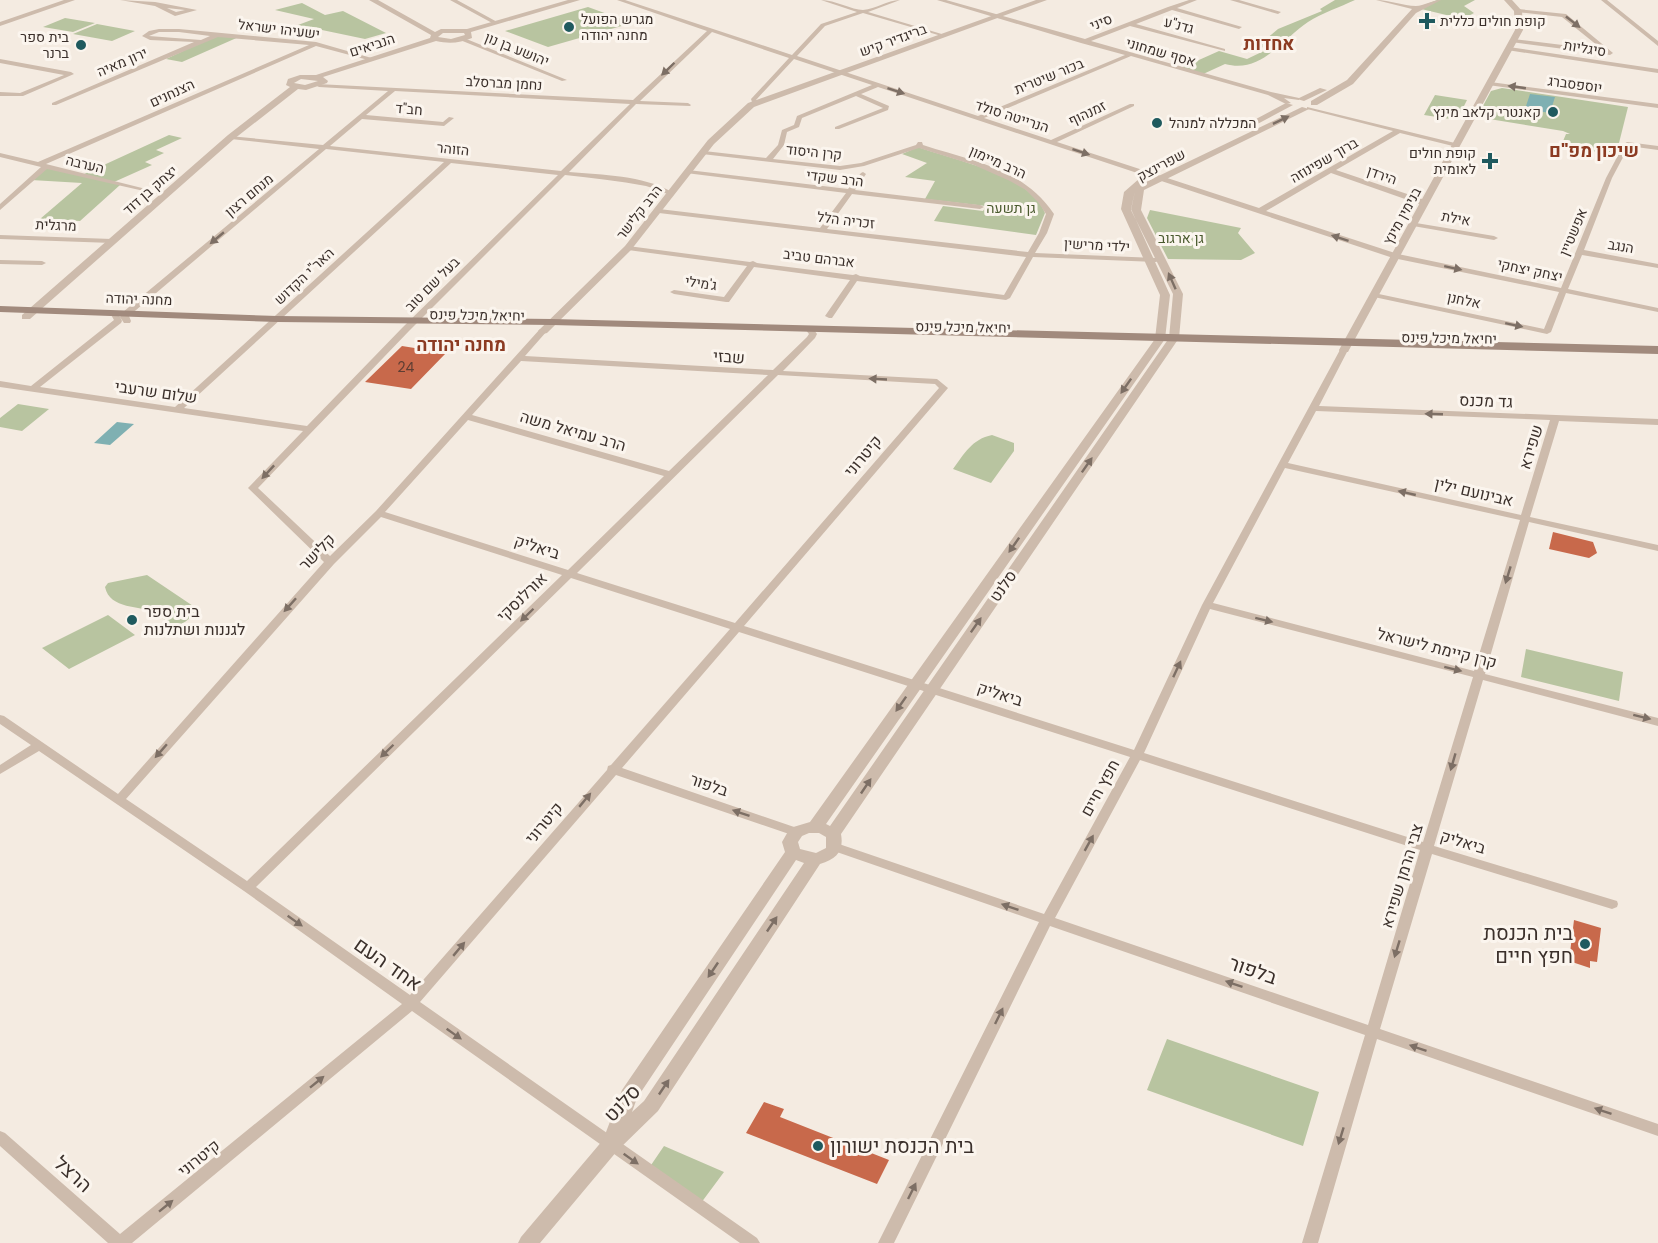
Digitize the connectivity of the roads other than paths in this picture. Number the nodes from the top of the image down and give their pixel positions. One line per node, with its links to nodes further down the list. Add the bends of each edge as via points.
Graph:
1 (71, 0): 30 (street)
2 (123, 0): 20 (street)
3 (374, 0): 35 (street)
4 (454, 0): 28 (street)
5 (576, 0): 28 (street)
6 (620, 0): 32 (street, הנרייטה סולד)
7 (824, 0): 25 (street)
8 (897, 0): 25 (street)
9 (940, 0): 27 (street, אסף שמחוני)
10 (1043, 0): 27 (street, בריגדיר קיש)
11 (1169, 0): 21 (street)
12 (1194, 0): 21 (street, סיני)
13 (1233, 0): 26 (street)
14 (1380, 0): 22 (street)
15 (1390, 0): 22 (street)
16 (1423, 0): 22 (street, שפרינצק)
17 (1437, 0): 22 (street, שפרינצק)
18 (1604, 0): 41 (street)
19 (1507, 1): 24 (street)
20 (155, 4): 20 (street, via 175,7 194,10 176,14)
21 (1183, 4): 23 (street, סיני)
22 (1412, 7): 63 (street, שפרינצק, via 1343,79); 63 (street, שפרינצק, via 1350,82 1336,93)
23 (1169, 8): 29 (street, סיני); 31 (street)
24 (1518, 10): 42 (street, בנימין מינץ, via 1519,30); 42 (street, one-way to 42, via 1564,15 1610,52)
25 (861, 11): 36 (street); 45 (street, via 823,25)
26 (1278, 12)
27 (996, 17): 36 (street, בריגדיר קיש); 39 (street, אסף שמחוני)
28 (496, 23): 33 (street)
29 (1129, 24): 39 (street, סיני); 43 (street, גדנ"ע)
30 (0, 25)
31 (1239, 27)
32 (711, 30): 45 (street, הנרייטה סולד); 58 (street, בעל שם טוב, one-way to 58)
33 (467, 31): 35 (street, via 451,29); 37 (street, via 469,36)
34 (218, 35): 38 (street, ירון מאיה); 38 (street, ישעיהו ישראל, via 158,30 145,36); 40 (street, ישעיהו ישראל)
35 (434, 36): 37 (street); 46 (street, הנביאים)
36 (943, 36): 49 (street, בריגדיר קיש)
37 (462, 39): 50 (street, יהושע בן נון)
38 (199, 41): 59 (street, ירון מאיה)
39 (1083, 42): 44 (street, אסף שמחוני)
40 (316, 44): 46 (street, ישעיהו ישראל); 80 (street, הצנחנים)
41 (1658, 44)
42 (1511, 45): 48 (street, סיגליות); 52 (street, בנימין מינץ)
43 (1223, 50)
44 (1129, 55): 63 (street, אסף שמחוני); 67 (street, בכור שיטרית)
45 (795, 57): 49 (street, הנרייטה סולד); 60 (street, via 765,86)
46 (372, 59): 51 (street, הנביאים)
47 (0, 61): 56 (street, via 71,74 21,96)
48 (1658, 71)
49 (841, 73): 53 (street, הנרייטה סולד); 60 (street, בריגדיר קיש)
50 (564, 80)
51 (318, 81): 54 (street, הנביאים, via 294,79 290,83); 55 (street, נחמן מברסלב)
52 (1490, 84): 64 (street, יוספסברג, one-way to 52); 73 (street, בנימין מינץ)
53 (878, 85): 57 (street); 67 (street, הנרייטה סולד, one-way to 67)
54 (295, 87): 70 (street, יצחק בן דוד)
55 (394, 89): 58 (street, נחמן מברסלב); 65 (street, מנחם רצון)
56 (0, 94)
57 (856, 94): 68 (street, via 887,107); 78 (street, via 799,117 797,126 784,131 781,145)
58 (634, 103): 61 (street, נחמן מברסלב); 83 (street, בעל שם טוב)
59 (54, 104)
60 (753, 104): 76 (street, הרב קלישר)
61 (688, 105)
62 (1132, 105): 71 (street, זמנהוף)
63 (1304, 105): 69 (street, אסף שמחוני); 85 (street, שפרינצק, one-way to 63); 85 (street, שפרינצק)
64 (1658, 106)
65 (362, 117): 66 (street, חב"ד, via 444,124); 74 (street, מנחם רצון)
66 (451, 118)
67 (978, 118): 71 (street, הנרייטה סולד)
68 (837, 128)
69 (1400, 130): 73 (street, אסף שמחוני); 81 (street, ברוך שפינוזה)
70 (231, 137): 74 (street, הזוהר); 88 (street, יצחק בן דוד)
71 (1052, 142): 85 (street, הנרייטה סולד, one-way to 85)
72 (920, 144): 78 (street, קרן היסוד, via 885,159 840,168); 101 (street, הרב מיימון, via 1026,187 1046,206 1050,214)
73 (1456, 145): 89 (street, בנימין מינץ)
74 (327, 147): 79 (street, הזוהר); 118 (street, מנחם רצון, one-way to 118)
75 (1658, 148): 100 (street, אפשטיין, via 1627,144)
76 (704, 153): 78 (street, קרן היסוד); 82 (street, הרב קלישר)
77 (0, 155): 80 (street, הערבה)
78 (769, 159)
79 (449, 161): 83 (street, הזוהר); 120 (street, האר"י הקדוש)
80 (42, 165): 88 (street, הערבה); 91 (street, הצנחנים)
81 (1330, 170): 89 (street, הירדן); 93 (street, ברוך שפינוזה)
82 (688, 172): 86 (street, הרב שקדי); 87 (street, הרב קלישר)
83 (562, 173): 87 (street, הזוהר, via 645,183); 121 (street, בעל שם טוב)
84 (862, 174): 86 (street)
85 (1156, 177): 93 (street, הנרייטה סולד); 103 (street, שפרינצק, via 1129,192 1126,209); 104 (street, שפרינצק, via 1140,189 1136,210)
86 (850, 192): 90 (street, הרב שקדי); 95 (street)
87 (670, 194): 92 (street, הרב קלישר)
88 (164, 195): 98 (street, יצחק בן דוד)
89 (1425, 203): 94 (street, בנימין מינץ)
90 (980, 207)
91 (0, 208)
92 (658, 211): 95 (street, זכריה הלל); 99 (street, הרב קלישר)
93 (1260, 211): 102 (street, הנרייטה סולד, one-way to 93)
94 (1413, 224): 97 (street, אילת); 102 (street, בנימין מינץ)
95 (822, 230): 101 (street, זכריה הלל)
96 (0, 237): 98 (street, מרגלית)
97 (1494, 238)
98 (112, 241): 115 (street, יצחק בן דוד)
99 (628, 248): 107 (street, אברהם טביב); 119 (street, הרב קלישר)
100 (1580, 252): 108 (street, הנגב); 110 (street, אפשטיין)
101 (1031, 255): 103 (street, ילדי מרישין); 109 (street, אברהם טביב, via 1006,298)
102 (1396, 256): 110 (street, יצחק יצחקי, one-way to 110); 112 (street, בנימין מינץ)
103 (1150, 260): 104 (street, ילדי מרישין); 125 (street, שפרינצק, via 1165,295)
104 (1162, 260): 125 (street, שפרינצק, one-way to 104, via 1178,294)
105 (0, 262): 106 (street)
106 (42, 263)
107 (753, 263): 109 (street, אברהם טביב); 111 (street, ג'מילי, via 726,300)
108 (1658, 266)
109 (856, 276): 117 (street)
110 (1562, 291): 114 (street, יצחק יצחקי); 123 (street, אפשטיין)
111 (674, 292)
112 (1374, 295): 123 (street, אלחנן, one-way to 123); 126 (street, בנימין מינץ)
113 (0, 309): 115 (main road, מחנה יהודה)
114 (1658, 310)
115 (30, 313): 116 (main road, מחנה יהודה); 118 (main road, מחנה יהודה)
116 (0, 316)
117 (829, 316)
118 (121, 317): 120 (main road, מחנה יהודה); 133 (street, מנחם רצון)
119 (552, 322): 121 (main road, יחיאל מיכל פינס); 122 (street, הרב קלישר); 124 (main road, יחיאל מיכל פינס)
120 (273, 323): 121 (main road, יחיאל מיכל פינס); 135 (street, האר"י הקדוש)
121 (410, 325): 122 (main road, יחיאל מיכל פינס); 139 (street, בעל שם טוב)
122 (543, 331): 124 (main road, יחיאל מיכל פינס); 128 (street, קלישר)
123 (1547, 332)
124 (810, 334): 125 (main road, יחיאל מיכל פינס); 130 (street, אורלנסקי)
125 (1166, 340): 126 (main road, יחיאל מיכל פינס); 126 (main road, יחיאל מיכל פינס); 150 (street, סלנט, one-way to 150); 151 (street, סלנט, one-way to 125)
126 (1350, 340): 127 (main road, יחיאל מיכל פינס); 129 (main road, יחיאל מיכל פינס); 134 (street, חפץ חיים)
127 (1658, 350)
128 (519, 358): 130 (street, שבזי); 136 (street, קלישר)
129 (1658, 358)
130 (774, 374): 131 (street, שבזי, one-way to 130); 141 (street, אורלנסקי)
131 (937, 382): 148 (street, קיטרוני, via 944,388 942,392)
132 (0, 384): 133 (street, שלום שרעבי)
133 (33, 389): 135 (street, שלום שרעבי)
134 (1313, 408): 137 (street, גד מכנס, one-way to 134); 140 (street, חפץ חיים)
135 (177, 410): 139 (street, שלום שרעבי)
136 (468, 417): 141 (street, הרב עמיאל משה); 142 (street, קלישר)
137 (1555, 418): 138 (street, גד מכנס); 143 (street, שפירא)
138 (1658, 422)
139 (308, 429): 145 (street, בעל שם טוב, one-way to 145, via 253,488)
140 (1283, 465): 143 (street, אבינועם ילין, one-way to 140); 147 (street, חפץ חיים)
141 (671, 475): 146 (street, אורלנסקי)
142 (378, 513): 145 (street, קלישר); 146 (street, ביאליק)
143 (1525, 519): 144 (street, אבינועם ילין); 149 (street, צבי הרמן שפירא, one-way to 149)
144 (1658, 548)
145 (330, 562): 158 (street, קלישר, one-way to 158)
146 (569, 574): 148 (street, ביאליק); 165 (street, אורלנסקי, one-way to 165)
147 (1208, 605): 149 (street, קרן קיימת לישראל, one-way to 149); 155 (street, חפץ חיים, one-way to 147)
148 (739, 628): 150 (street, ביאליק); 156 (street, קיטרוני)
149 (1478, 675): 153 (street, קרן קיימת לישראל, one-way to 153); 162 (street, צבי הרמן שפירא, one-way to 162)
150 (915, 685): 151 (street, ביאליק); 159 (street, סלנט, one-way to 159)
151 (932, 690): 155 (street, ביאליק); 161 (street, סלנט, one-way to 151)
152 (0, 719): 154 (street, אחד העם)
153 (1658, 722)
154 (38, 746): 157 (street); 158 (street, אחד העם)
155 (1137, 755): 162 (street, ביאליק); 167 (street, חפץ חיים, one-way to 155)
156 (612, 769): 160 (street, בלפור, one-way to 156); 168 (street, קיטרוני, one-way to 156)
157 (0, 770)
158 (120, 799): 165 (street, אחד העם)
159 (815, 827): 160 (street); 161 (street)
160 (796, 832): 163 (street, via 790,842)
161 (834, 841): 164 (street, via 828,855); 167 (street, בלפור, one-way to 161)
162 (1427, 848): 166 (street, ביאליק); 169 (street, צבי הרמן שפירא, one-way to 169)
163 (794, 852): 164 (street); 172 (street, סלנט, one-way to 172, via 628,1095)
164 (815, 859): 172 (street, סלנט, one-way to 164, via 651,1106)
165 (248, 888): 168 (street, אחד העם, one-way to 168)
166 (1612, 904)
167 (1047, 920): 169 (street, בלפור, one-way to 167); 176 (street, חפץ חיים, one-way to 167)
168 (411, 1004): 172 (street, אחד העם, one-way to 172); 173 (street, קיטרוני, one-way to 168)
169 (1372, 1032): 170 (street, בלפור, one-way to 169); 177 (street, צבי הרמן שפירא, one-way to 177)
170 (1658, 1130)
171 (0, 1137): 173 (street, הרצל)
172 (610, 1145): 174 (street); 175 (street, אחד העם, one-way to 175)
173 (120, 1243)
174 (528, 1243)
175 (752, 1243)
176 (886, 1243)
177 (1310, 1243)

